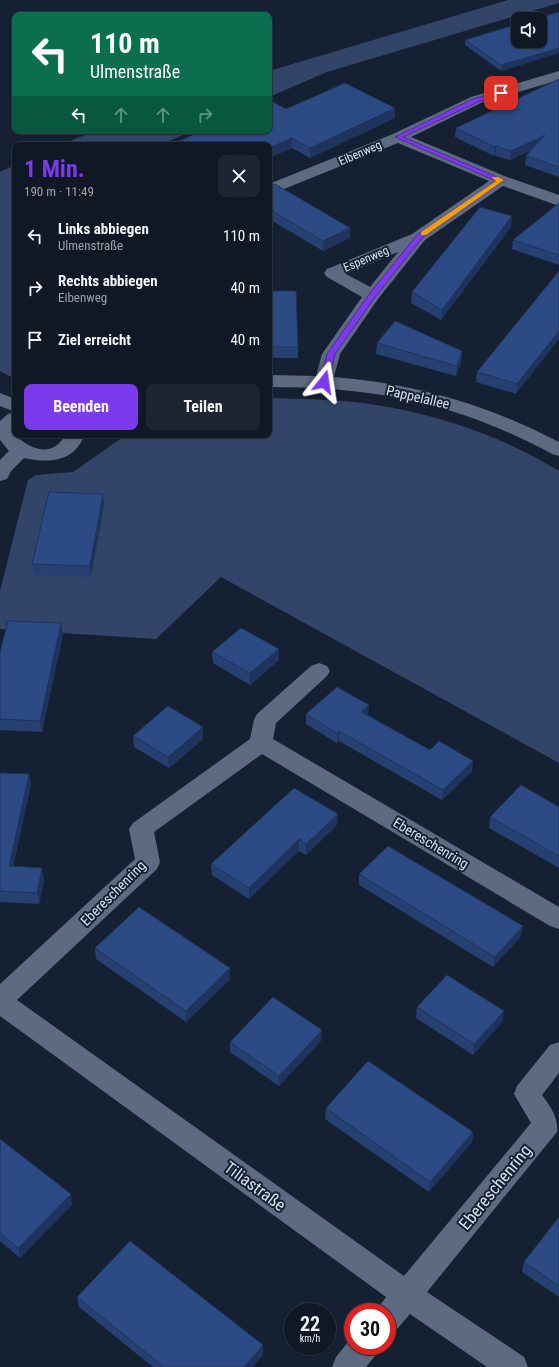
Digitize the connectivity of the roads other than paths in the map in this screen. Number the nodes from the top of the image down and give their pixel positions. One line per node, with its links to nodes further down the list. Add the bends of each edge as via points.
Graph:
1 (559, 75): 2 (street, Eibenweg)
2 (540, 82): 3 (street); 4 (street, Eibenweg, via 476,100)
3 (559, 88)
4 (398, 137): 5 (street); 6 (street, Eibenweg)
5 (501, 180): 7 (street); 8 (street, Espenweg)
6 (272, 189)
7 (559, 201)
8 (419, 236): 9 (street, Espenweg); 9 (street, Espenweg, via 333,273)
9 (372, 295): 11 (street, Espenweg, via 331,354)
10 (272, 381): 11 (street, Pappelallee)
11 (324, 382): 16 (street, Pappelallee, via 396,391 441,401 503,422)
12 (0, 399): 13 (street)
13 (12, 405)
14 (7, 422): 17 (street, via 3,434 4,441 9,448)
15 (73, 438): 17 (street, via 58,452 31,456)
16 (557, 445)
17 (18, 453): 18 (street)
18 (0, 474)
19 (319, 671): 20 (street, via 265,720)
20 (261, 743): 21 (street, Ebereschenring); 22 (street, Ebereschenring, via 140,829 148,862)
21 (559, 919)
22 (0, 1001): 24 (street, Tiliastraße)
23 (559, 1053): 24 (street, Ebereschenring, via 527,1094 547,1124)
24 (407, 1295): 25 (street, Ebereschenring); 28 (street, Tiliastraße)
25 (396, 1308)
26 (357, 1355): 27 (street)
27 (347, 1367)
28 (513, 1367)

